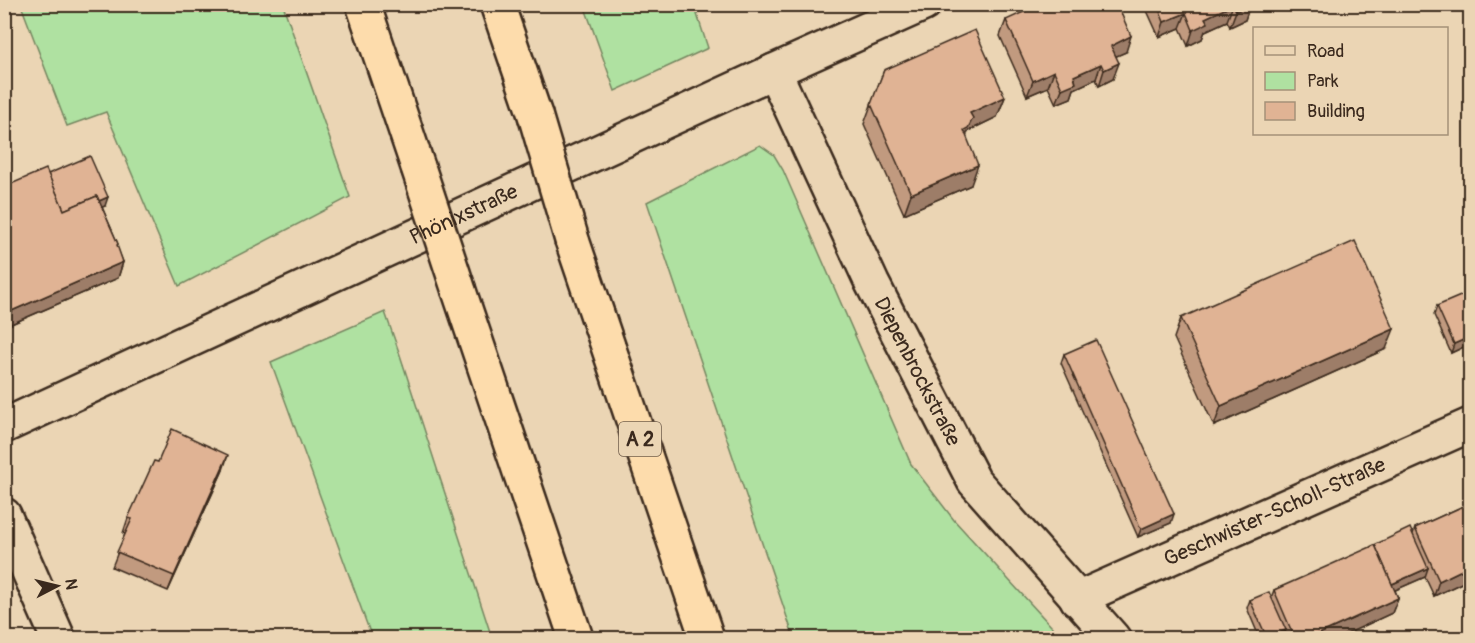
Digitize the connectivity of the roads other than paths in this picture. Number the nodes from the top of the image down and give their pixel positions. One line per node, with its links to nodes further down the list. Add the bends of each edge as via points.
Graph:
1 (363, 4): 10 (highway, bridge)
2 (497, 4): 11 (highway, A 2, bridge)
3 (924, 4): 4 (street, Phönixstraße)
4 (774, 71): 6 (street, Phönixstraße); 8 (street, Diepenbrockstraße, via 872,283 974,481)
5 (1470, 425): 8 (street, Geschwister-Scholl-Straße)
6 (4, 426)
7 (4, 515): 9 (street)
8 (1077, 599): 12 (street, Diepenbrockstraße)
9 (57, 639)
10 (576, 639)
11 (707, 639)
12 (1113, 639)

